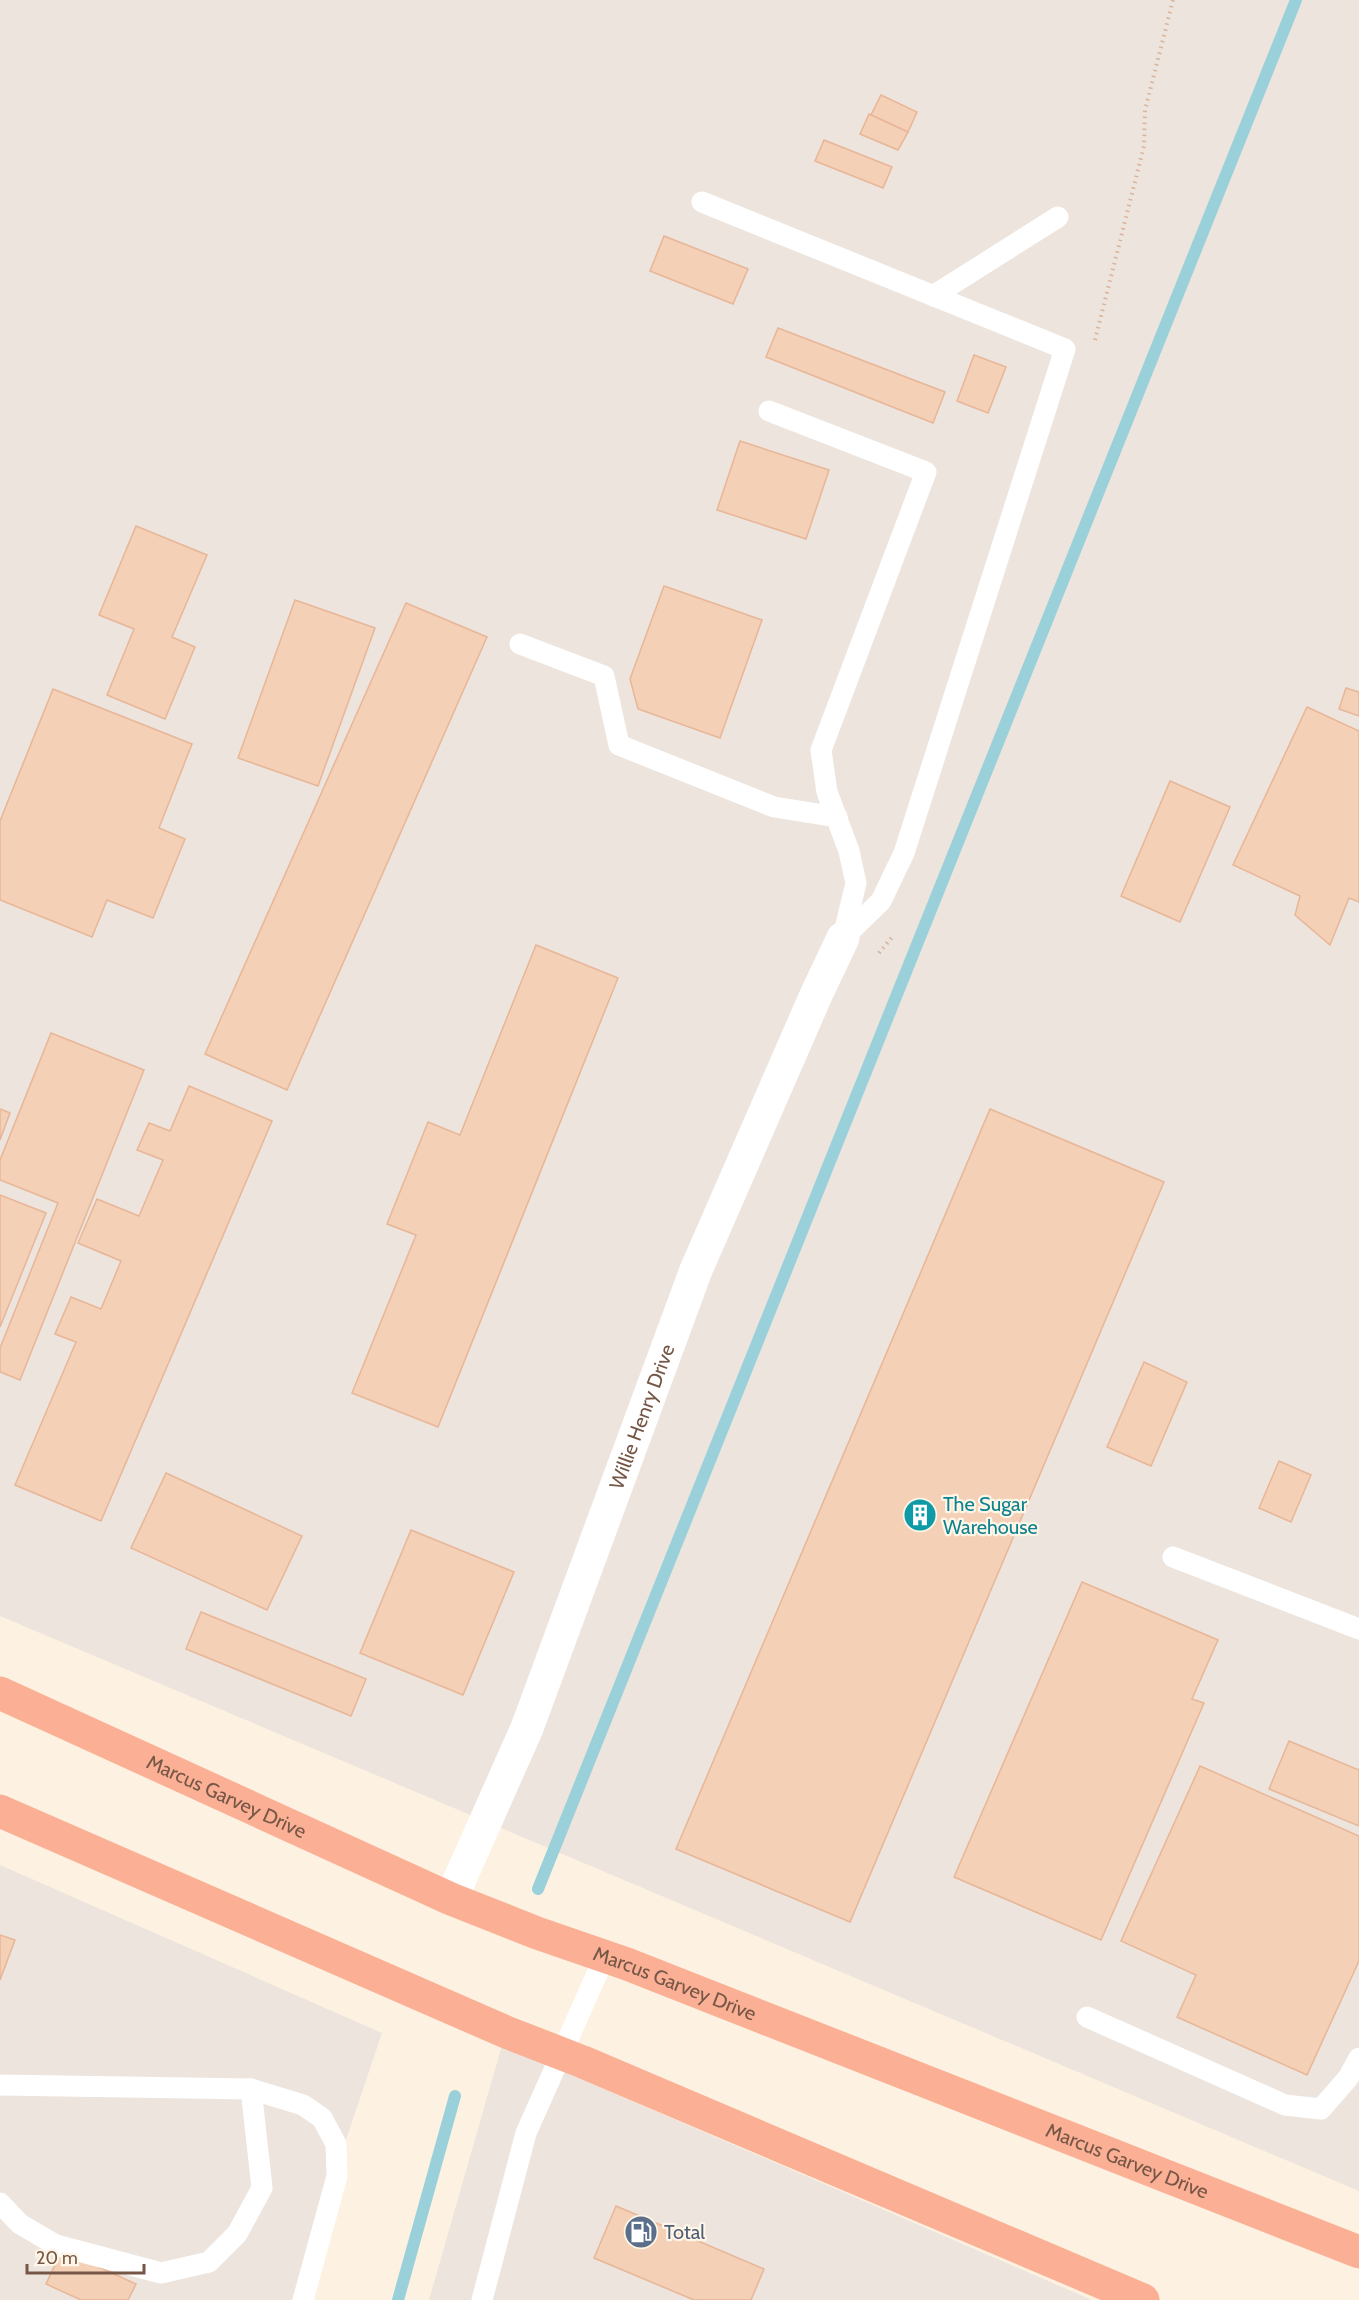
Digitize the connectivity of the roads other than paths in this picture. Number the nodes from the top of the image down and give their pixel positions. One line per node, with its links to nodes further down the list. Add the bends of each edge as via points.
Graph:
1 (702, 202): 3 (lane)
2 (1058, 217): 3 (lane)
3 (933, 296): 7 (lane, via 1065,349 904,854 881,901)
4 (768, 411): 6 (lane, via 926,472 821,750 827,792)
5 (520, 644): 6 (lane, via 604,676 619,745 774,807)
6 (837, 817): 7 (lane, via 856,884)
7 (843, 938): 12 (street, Willie Henry Drive, via 696,1269 527,1728)
8 (1173, 1557): 9 (lane)
9 (1359, 1629)
10 (0, 1693): 12 (highway, Marcus Garvey Drive)
11 (0, 1811): 15 (highway)
12 (451, 1899): 13 (highway, Marcus Garvey Drive)
13 (605, 1956): 15 (lane); 20 (highway, Marcus Garvey Drive)
14 (1087, 2017): 16 (lane, via 1285,2105 1321,2109 1348,2078)
15 (562, 2054): 22 (lane, via 526,2133); 23 (highway)
16 (1359, 2058)
17 (0, 2085): 18 (lane)
18 (251, 2089): 19 (lane, via 262,2188 237,2234 209,2262 161,2273 56,2245 20,2224); 21 (lane, via 303,2105 322,2118 336,2144 337,2176)
19 (0, 2203)
20 (1359, 2252)
21 (303, 2300)
22 (482, 2300)
23 (1143, 2300)

